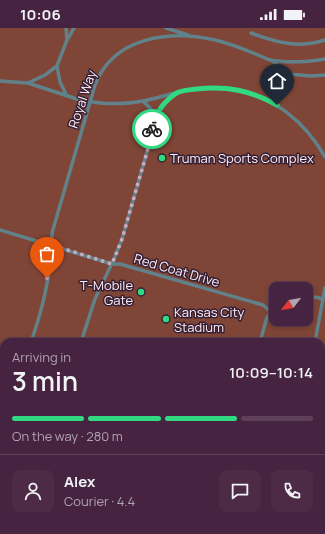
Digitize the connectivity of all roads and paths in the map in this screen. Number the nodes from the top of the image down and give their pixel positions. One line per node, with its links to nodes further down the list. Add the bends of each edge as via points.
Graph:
1 (66, 28): 6 (street)
2 (74, 28): 6 (street)
3 (166, 28): 5 (street)
4 (251, 33): 7 (street, via 298,45)
5 (191, 36): 9 (street, Royal Way, via 217,41); 20 (street, Royal Way, via 170,36 135,44 122,50 100,73 52,234)
6 (67, 40): 10 (street)
7 (325, 40)
8 (325, 59): 9 (street, Royal Way)
9 (270, 60): 11 (street, via 288,74)
10 (57, 66): 13 (street); 15 (street, via 60,82)
11 (325, 75)
12 (0, 81): 13 (street)
13 (28, 83): 15 (street)
14 (176, 93): 16 (street); 17 (street); 18 (street, via 224,88 261,97 277,105 300,123)
15 (67, 96): 16 (street, bridge, via 100,103)
16 (143, 101): 17 (street)
17 (156, 114): 21 (street, via 122,239)
18 (325, 157)
19 (0, 230): 20 (street, Red Coat Drive)
20 (52, 245): 21 (street, Red Coat Drive); 27 (street, Royal Way, via 44,293)
21 (112, 264): 25 (street, Red Coat Drive, via 120,264); 28 (street, via 95,299)
22 (325, 288): 24 (street)
23 (313, 297): 24 (street)
24 (322, 299): 30 (street)
25 (269, 309)
26 (269, 316): 29 (street)
27 (32, 338)
28 (82, 338)
29 (261, 338)
30 (316, 338)

